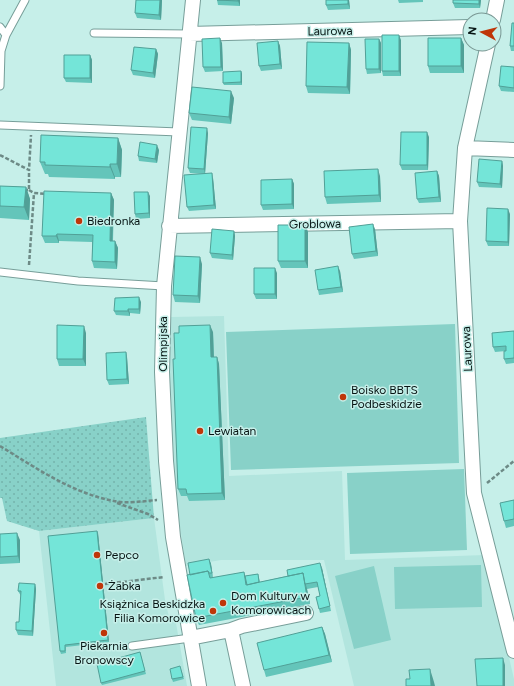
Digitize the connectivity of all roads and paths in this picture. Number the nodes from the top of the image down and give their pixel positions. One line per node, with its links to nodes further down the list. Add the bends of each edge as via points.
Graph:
1 (25, 0): 9 (lane)
2 (193, 0): 8 (street, Olimpijska)
3 (497, 0): 4 (street)
4 (495, 12)
5 (0, 27): 9 (lane)
6 (462, 27): 8 (street, Laurowa)
7 (94, 33): 8 (lane)
8 (189, 34): 15 (street, Olimpijska)
9 (6, 35): 10 (lane)
10 (1, 51): 12 (lane)
11 (486, 52): 16 (street, Laurowa)
12 (0, 86)
13 (0, 125): 14 (lane)
14 (32, 126): 15 (lane); 19 (path)
15 (179, 132): 25 (street, Olimpijska)
16 (465, 148): 17 (street); 24 (street, Laurowa)
17 (514, 150)
18 (0, 155): 19 (path)
19 (30, 170): 21 (path)
20 (22, 190): 21 (path)
21 (29, 190): 22 (path)
22 (34, 193): 23 (path); 26 (path)
23 (47, 194)
24 (460, 221): 25 (street, Groblowa); 31 (street, Laurowa)
25 (169, 226): 28 (street, Olimpijska)
26 (29, 265)
27 (0, 272): 28 (lane, via 78,281)
28 (164, 286): 39 (street, Olimpijska, via 162,365 167,476 174,549)
29 (0, 446): 33 (path, via 64,484)
30 (514, 462): 31 (path)
31 (474, 493): 41 (street, Laurowa)
32 (158, 500): 33 (path)
33 (115, 502): 34 (path)
34 (158, 520)
35 (164, 577): 36 (path)
36 (105, 584)
37 (306, 613): 38 (street)
38 (231, 630): 39 (street); 43 (street)
39 (190, 638): 40 (lane); 42 (street, Olimpijska)
40 (132, 646)
41 (514, 651)
42 (199, 686)
43 (243, 686)

